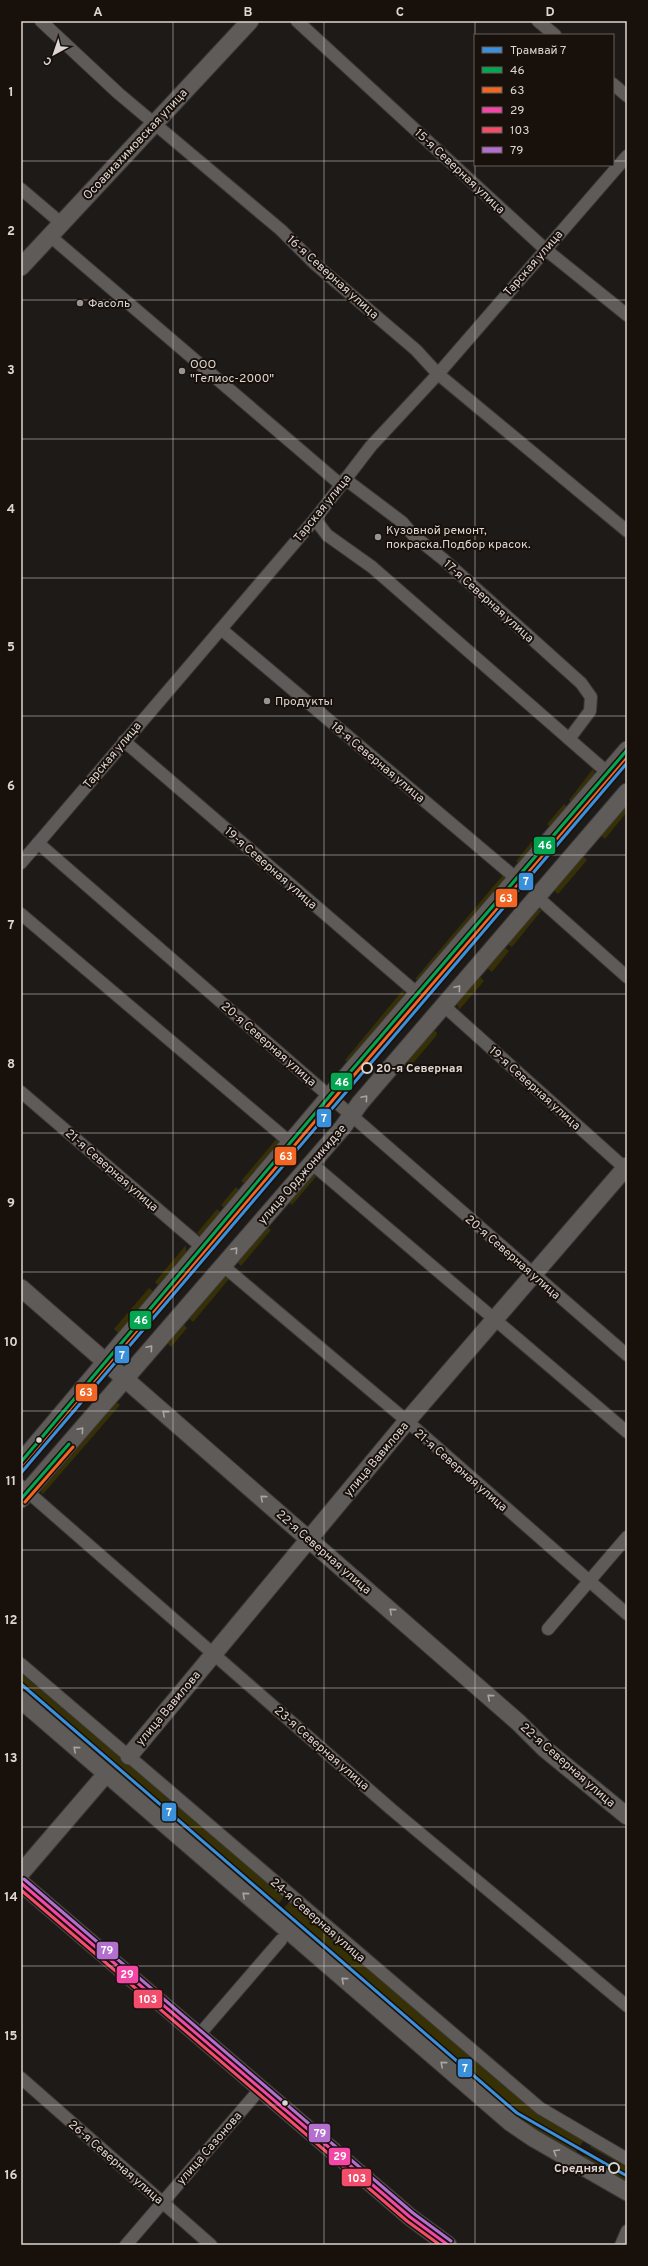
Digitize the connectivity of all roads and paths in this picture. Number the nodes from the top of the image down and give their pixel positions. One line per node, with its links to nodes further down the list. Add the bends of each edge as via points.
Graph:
1 (41, 21): 8 (street, 16-я Северная улица, via 118,93)
2 (250, 21): 8 (main road, Осоавиахимовская улица)
3 (297, 21): 12 (street, 15-я Северная улица)
4 (538, 21): 5 (street)
5 (554, 34)
6 (614, 85): 7 (street)
7 (627, 96)
8 (155, 123): 11 (main road, Осоавиахимовская улица); 15 (street, 16-я Северная улица, via 281,230 315,264 416,350)
9 (627, 156): 12 (street, Тарская улица)
10 (21, 189): 11 (street, 17-я Северная улица)
11 (56, 230): 13 (main road, Осоавиахимовская улица); 16 (street, 17-я Северная улица)
12 (545, 249): 14 (street, 15-я Северная улица); 15 (street, Тарская улица)
13 (21, 267)
14 (627, 315)
15 (438, 374): 16 (street, Тарская улица, via 372,446); 18 (street, 16-я Северная улица)
16 (343, 482): 17 (street, Тарская улица); 20 (street, 17-я Северная улица, via 402,522 425,546 443,559 581,683 591,697 590,711)
17 (315, 520): 19 (street, Тарская улица); 20 (street, via 327,535 372,567)
18 (627, 531)
19 (221, 629): 21 (street, Тарская улица); 27 (street, 18-я Северная улица)
20 (569, 739): 23 (street)
21 (124, 741): 25 (street, Тарская улица); 31 (street, 19-я Северная улица)
22 (627, 750): 23 (main road)
23 (608, 773): 27 (main road)
24 (627, 792): 28 (main road, улица Орджоникидзе)
25 (38, 843): 26 (street, Тарская улица); 34 (street, 20-я Северная улица)
26 (21, 863)
27 (517, 879): 31 (main road)
28 (536, 896): 30 (street); 32 (main road, улица Орджоникидзе, one-way to 28)
29 (21, 914): 36 (street)
30 (627, 977)
31 (418, 994): 34 (main road)
32 (444, 1006): 35 (main road, улица Орджоникидзе, one-way to 32, via 360,1103); 38 (street, 19-я Северная улица)
33 (21, 1092): 39 (street, 21-я Северная улица)
34 (329, 1097): 35 (street, 20-я Северная улица); 36 (main road)
35 (352, 1117): 37 (main road, улица Орджоникидзе); 41 (street, 20-я Северная улица)
36 (291, 1143): 39 (main road)
37 (311, 1163): 40 (main road, улица Орджоникидзе, one-way to 37); 43 (street)
38 (626, 1168): 41 (main road, улица Вавилова)
39 (203, 1248): 45 (main road)
40 (222, 1265): 46 (main road, улица Орджоникидзе, one-way to 40); 47 (street, 21-я Северная улица)
41 (534, 1275): 43 (main road, улица Вавилова); 44 (street, 20-я Северная улица)
42 (21, 1288): 45 (main road, 22-я Северная улица)
43 (495, 1321): 47 (main road, улица Вавилова); 48 (street)
44 (627, 1355)
45 (106, 1361): 46 (main road, 22-я Северная улица); 49 (main road)
46 (125, 1378): 50 (main road, улица Орджоникидзе, one-way to 46); 52 (main road, 22-я Северная улица, one-way to 46)
47 (407, 1421): 52 (main road, улица Вавилова); 53 (street, 21-я Северная улица)
48 (627, 1432)
49 (21, 1462)
50 (23, 1492): 56 (street, 23-я Северная улица)
51 (627, 1537): 53 (street)
52 (310, 1540): 56 (main road, улица Вавилова); 61 (main road, 22-я Северная улица, one-way to 52, via 545,1749 519,1723)
53 (588, 1582): 54 (street, 21-я Северная улица); 55 (street)
54 (627, 1614)
55 (548, 1629)
56 (214, 1654): 59 (main road, улица Вавилова); 65 (street, 23-я Северная улица, via 391,1809)
57 (21, 1664): 59 (street, 24-я Северная улица)
58 (21, 1700): 60 (main road, one-way to 58)
59 (128, 1756): 69 (street, 24-я Северная улица, via 540,2108)
60 (106, 1774): 62 (main road); 70 (main road, one-way to 60, via 511,2123)
61 (627, 1816)
62 (21, 1873)
63 (21, 1883): 66 (main road)
64 (281, 1940): 66 (street)
65 (627, 2006)
66 (199, 2035): 68 (main road)
67 (21, 2078): 71 (street, 26-я Северная улица)
68 (260, 2088): 71 (street, улица Сазонова); 75 (main road, via 410,2217)
69 (627, 2159)
70 (627, 2192)
71 (162, 2202): 73 (street, улица Сазонова); 74 (street, 26-я Северная улица)
72 (627, 2231): 76 (street)
73 (126, 2245)
74 (211, 2245)
75 (448, 2245)
76 (621, 2245)

